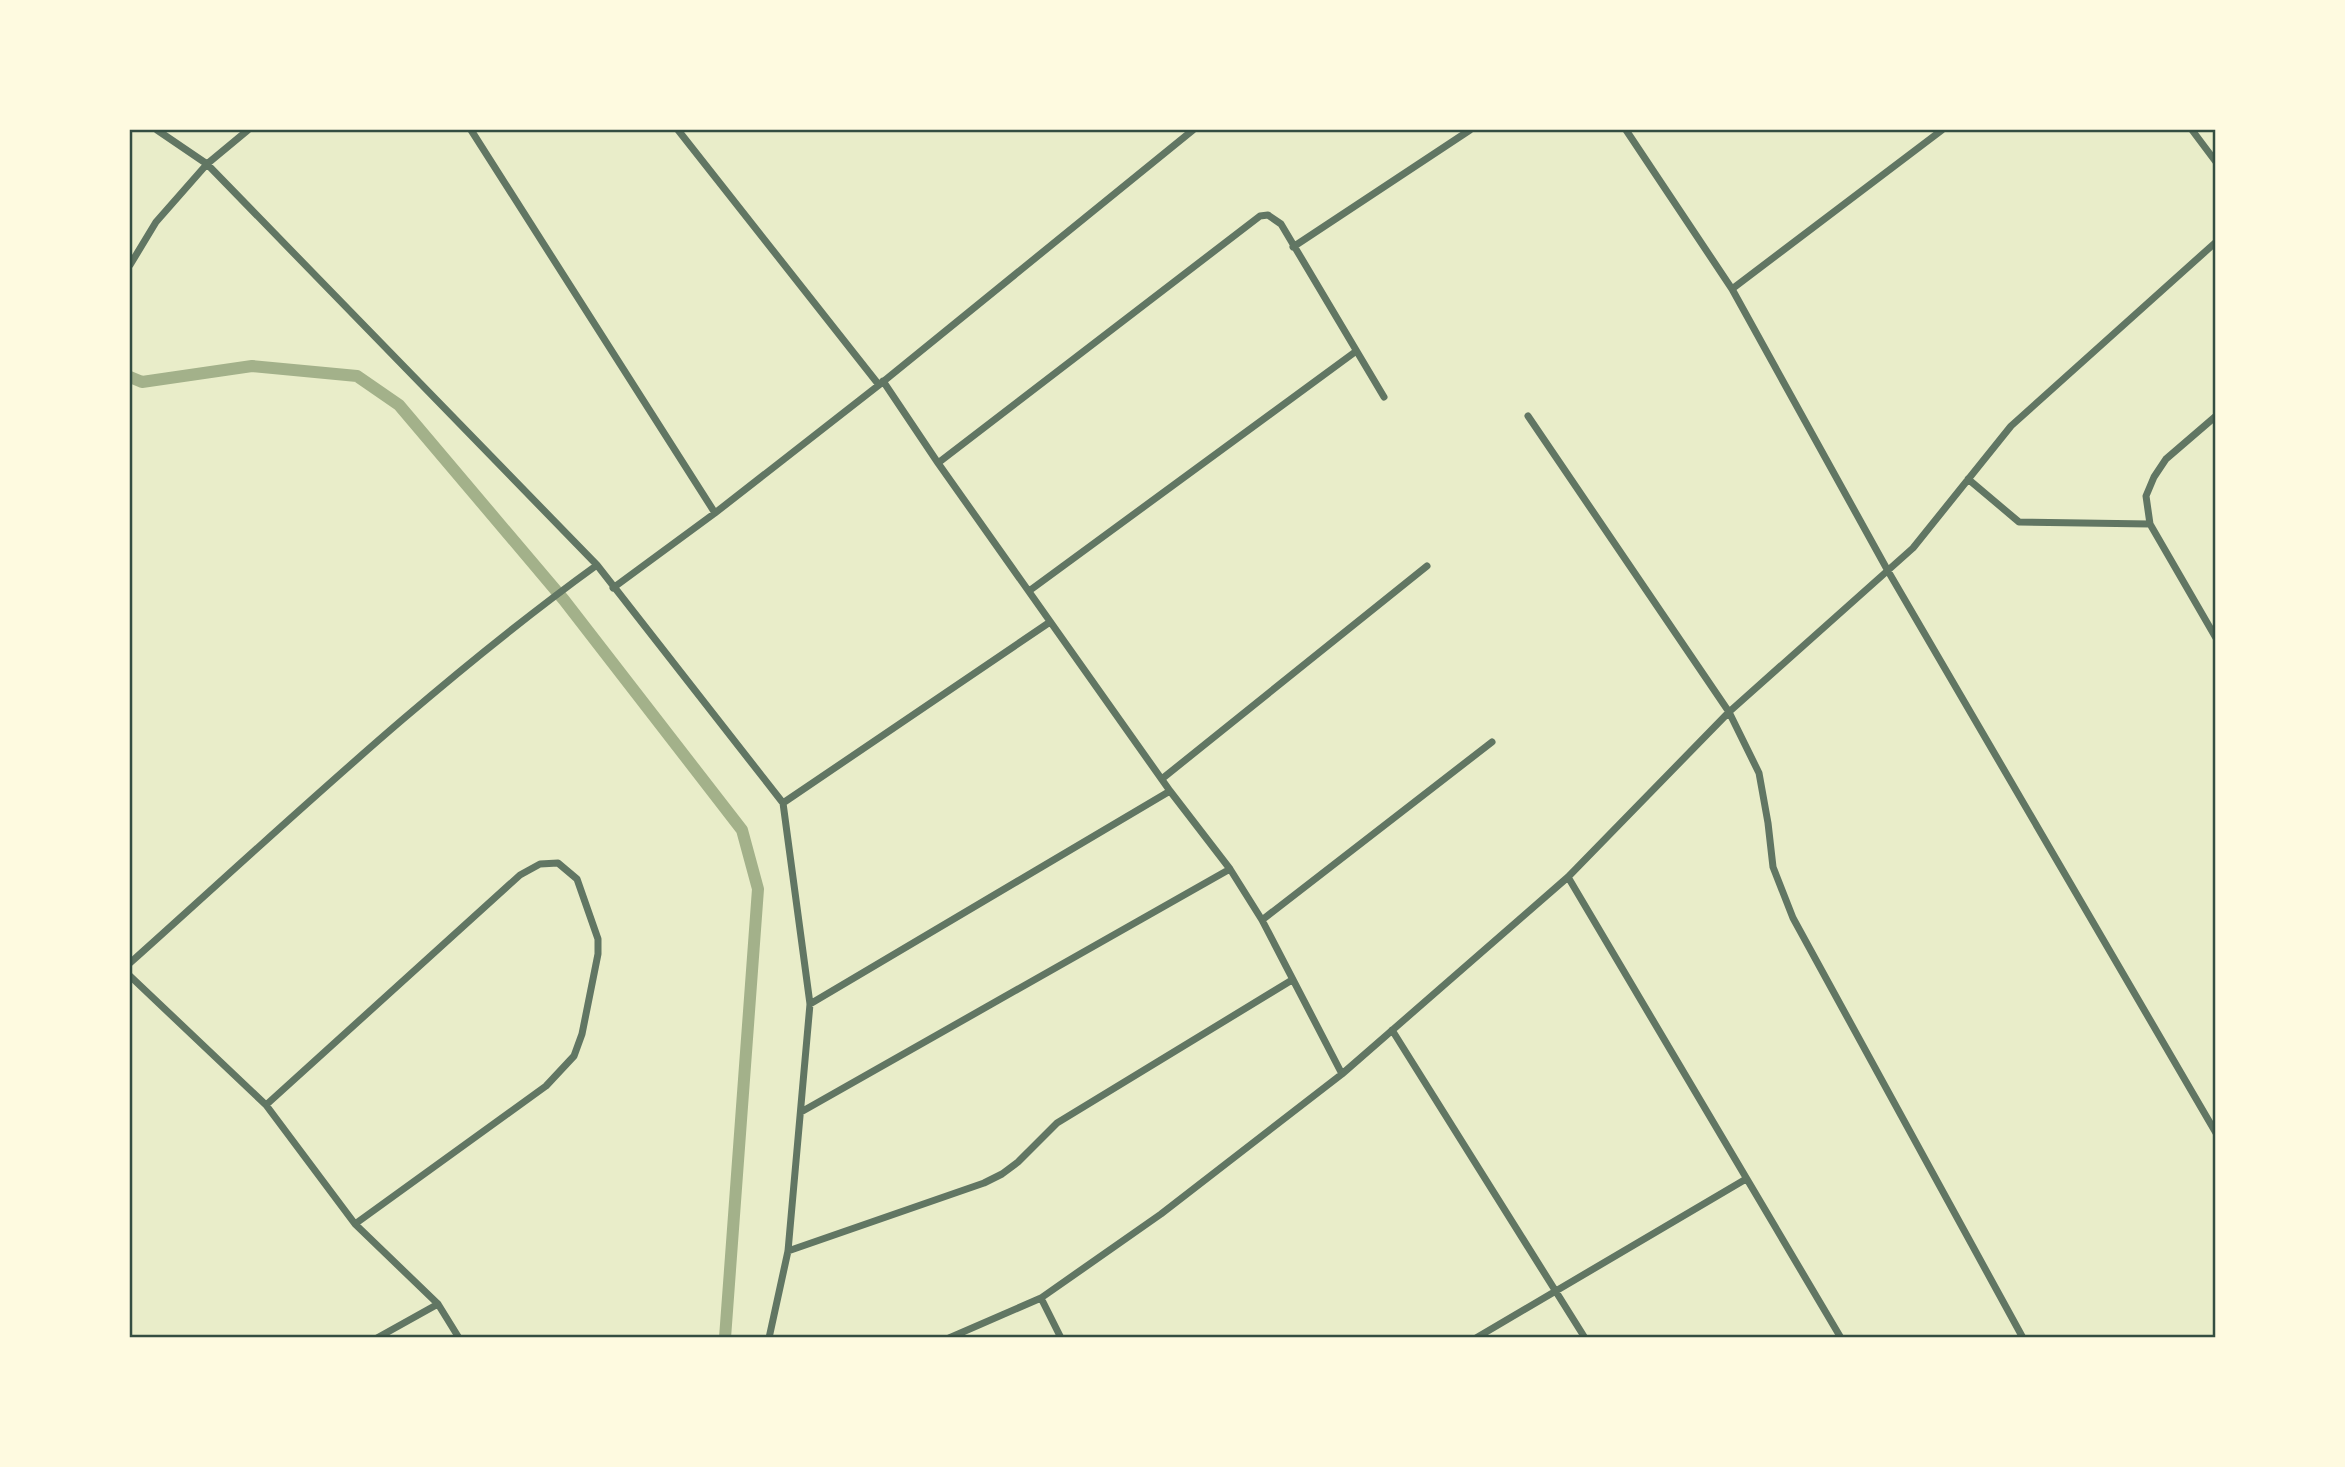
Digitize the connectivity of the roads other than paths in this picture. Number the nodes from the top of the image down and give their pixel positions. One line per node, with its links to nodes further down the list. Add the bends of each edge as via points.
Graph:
1 (157, 130): 11 (street)
2 (248, 130): 11 (street)
3 (471, 130): 23 (street)
4 (678, 130): 17 (street)
5 (1193, 130): 17 (street)
6 (1470, 130): 13 (street)
7 (1626, 130): 15 (street)
8 (1942, 130): 15 (street)
9 (2192, 130): 10 (street)
10 (2216, 162)
11 (207, 164): 14 (street, via 156,222); 25 (street)
12 (2216, 242): 22 (street, via 2011,426)
13 (1293, 247): 16 (street); 21 (street, via 1281,224 1268,215 1260,216)
14 (130, 265)
15 (1732, 289): 27 (street)
16 (1355, 352): 18 (street); 29 (street)
17 (881, 383): 21 (street); 23 (street)
18 (1384, 397)
19 (1528, 416): 32 (street)
20 (2216, 416): 24 (street, via 2166,459 2154,477 2146,496)
21 (938, 463): 29 (street)
22 (1968, 479): 24 (street, via 2019,523); 27 (street, via 1913,548)
23 (715, 513): 28 (street)
24 (2150, 524): 31 (street)
25 (597, 565): 28 (street); 40 (street, via 542,605 361,756)
26 (1427, 566): 34 (street)
27 (1888, 571): 32 (street); 48 (street)
28 (613, 588): 36 (street)
29 (1029, 591): 30 (street)
30 (1050, 622): 34 (street); 36 (street)
31 (2216, 638)
32 (1729, 712): 38 (street); 63 (street, via 1759,773 1773,867 1793,918)
33 (1492, 742): 39 (street)
34 (1163, 778): 35 (street)
35 (1170, 791): 37 (street); 43 (street)
36 (783, 803): 43 (street)
37 (1230, 869): 39 (street); 47 (street)
38 (1568, 877): 44 (street); 49 (street)
39 (1262, 920): 42 (street)
40 (130, 963)
41 (130, 976): 46 (street)
42 (1292, 980): 45 (street); 51 (street, via 1057,1123 1002,1174)
43 (810, 1004): 47 (street)
44 (1392, 1030): 45 (street); 52 (street)
45 (1342, 1074): 53 (street, via 1161,1214)
46 (266, 1105): 50 (street); 50 (street, via 520,875 540,864 558,863 578,879 598,939 598,954 582,1034 573,1056 545,1086)
47 (801, 1112): 51 (street)
48 (2216, 1133)
49 (1746, 1179): 52 (street); 62 (street)
50 (355, 1224): 54 (street)
51 (788, 1251): 57 (street)
52 (1557, 1290): 60 (street); 61 (street)
53 (1041, 1298): 58 (street); 59 (street)
54 (438, 1304): 55 (street); 56 (street)
55 (377, 1338)
56 (459, 1338)
57 (769, 1338)
58 (949, 1338)
59 (1061, 1338)
60 (1476, 1338)
61 (1585, 1338)
62 (1841, 1338)
63 (2022, 1338)

